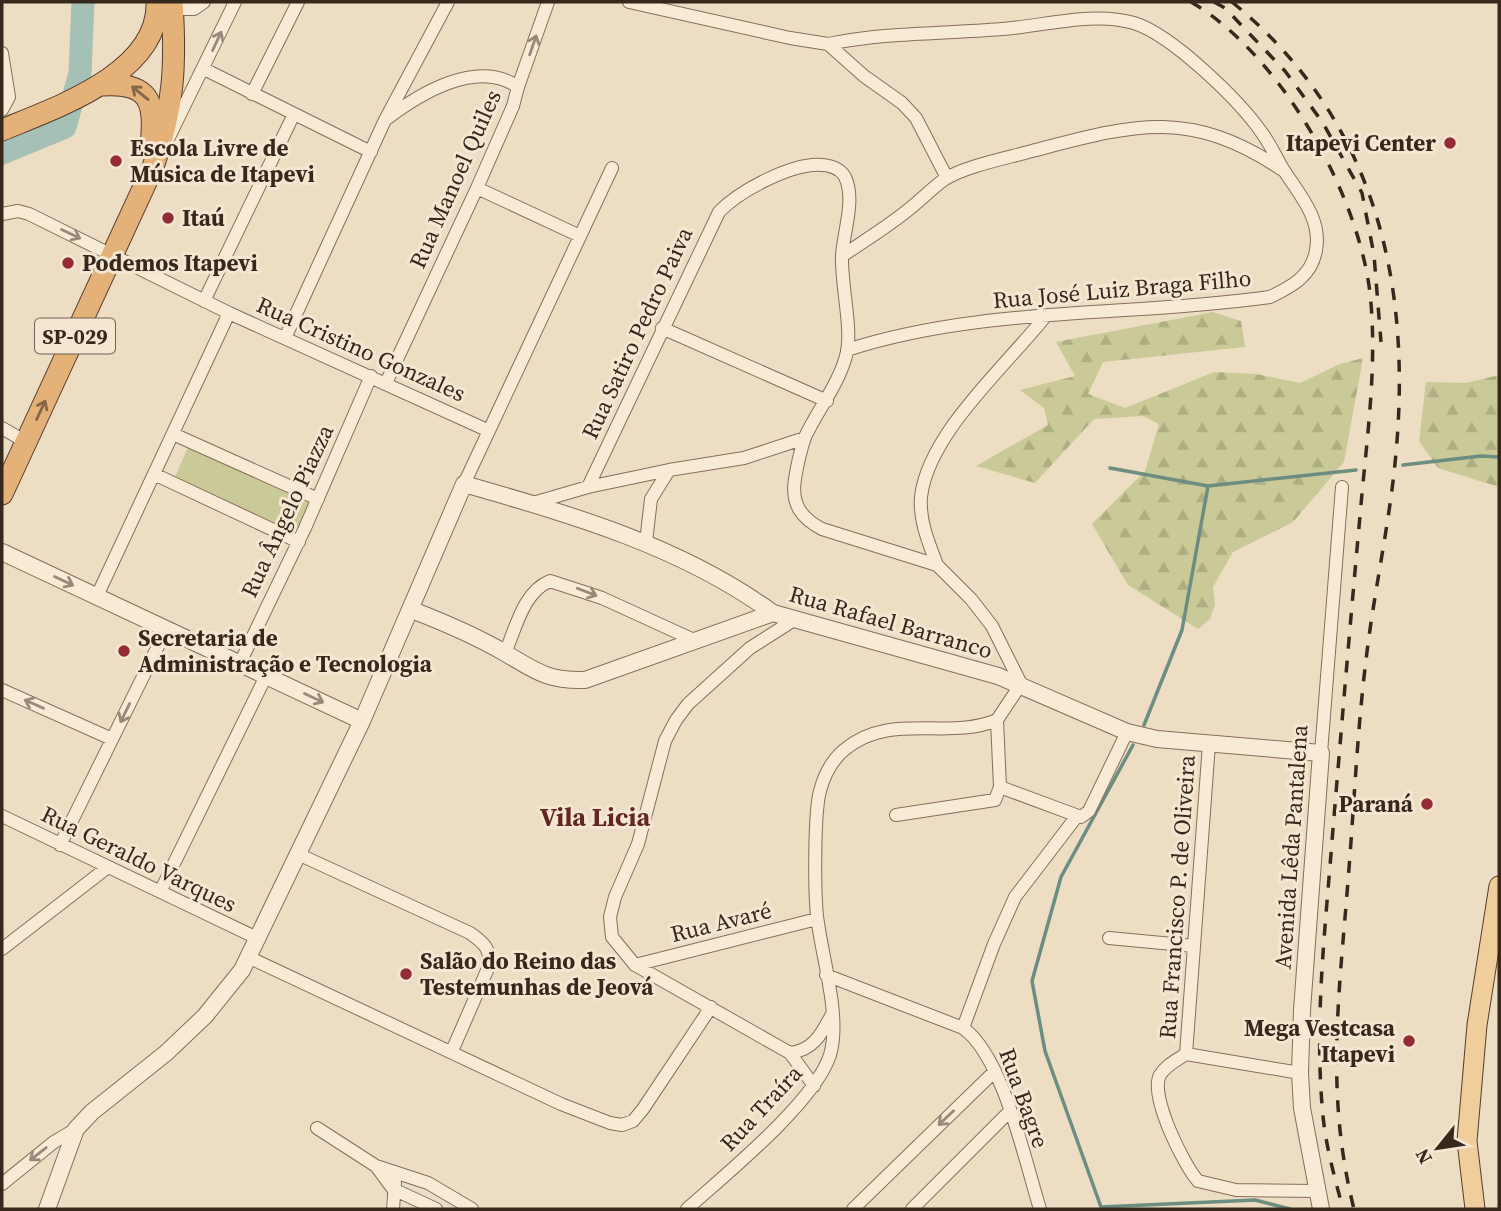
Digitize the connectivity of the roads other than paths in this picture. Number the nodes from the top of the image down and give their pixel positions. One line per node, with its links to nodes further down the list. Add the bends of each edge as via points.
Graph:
1 (157, 2): 12 (highway, via 155,22 141,50)
2 (173, 2): 3 (street, via 182,9 194,9); 22 (highway, SP-029, via 174,75 168,122)
3 (204, 2)
4 (235, 2): 11 (street, one-way to 4)
5 (298, 2): 14 (street)
6 (448, 2): 17 (street)
7 (548, 2): 13 (street, one-way to 7)
8 (629, 2): 9 (street)
9 (828, 44): 21 (street, Rua José Luiz Braga Filho, via 894,33 1002,29 1085,19 1136,24 1173,47 1225,92 1263,134); 23 (street, via 916,118)
10 (2, 53): 15 (street, via 9,97)
11 (204, 69): 14 (street); 22 (street)
12 (100, 86): 18 (highway); 22 (highway, SP-029, one-way to 12, via 154,124 150,102 134,87)
13 (518, 87): 17 (street, Rua Manoel Quiles, via 489,75 468,78 422,95); 24 (street, Rua Manoel Quiles)
14 (252, 94): 16 (street)
15 (2, 110)
16 (293, 116): 19 (street); 29 (street)
17 (385, 120): 19 (street)
18 (2, 131)
19 (371, 152): 33 (street)
20 (612, 168): 26 (street)
21 (1284, 171): 23 (street, via 1211,134 1153,125 1092,134); 31 (street, Rua José Luiz Braga Filho, via 1312,216 1317,234 1312,266 1287,289 1248,300)
22 (150, 173): 27 (highway, SP-029)
23 (947, 178): 28 (street)
24 (477, 188): 26 (street); 36 (street, Rua Manoel Quiles)
25 (2, 214): 27 (street, Rua Cristino Gonzales, one-way to 27, via 18,211)
26 (580, 236): 39 (street)
27 (112, 254): 29 (street, Rua Cristino Gonzales); 42 (highway, SP-029, one-way to 27)
28 (842, 256): 32 (street, Rua Satiro Pedro Paiva, via 848,188 844,176 821,164 804,166 731,200 708,231); 34 (street)
29 (204, 301): 30 (street, Rua Cristino Gonzales)
30 (229, 313): 33 (street, Rua Cristino Gonzales); 40 (street)
31 (1044, 318): 34 (street, Rua José Luiz Braga Filho, via 929,330); 54 (street, via 956,422 928,469 921,499 923,525)
32 (662, 328): 37 (street); 46 (street, Rua Satiro Pedro Paiva)
33 (285, 338): 35 (street, Rua Cristino Gonzales)
34 (847, 351): 37 (street)
35 (371, 376): 36 (street, Rua Cristino Gonzales); 49 (street, Rua Ângelo Piazza)
36 (386, 383): 39 (street, Rua Cristino Gonzales)
37 (827, 401): 41 (street)
38 (2, 428): 42 (street)
39 (487, 430): 45 (street)
40 (173, 434): 44 (street); 49 (street)
41 (805, 439): 43 (street, via 744,458); 54 (street, via 795,488 798,511 805,520 822,530)
42 (26, 442): 48 (highway, SP-029)
43 (669, 470): 46 (street); 52 (street, via 651,499)
44 (156, 475): 51 (street); 55 (street)
45 (464, 484): 50 (street, Rua Rafael Barranco); 56 (street)
46 (588, 487): 50 (street)
47 (1342, 487): 71 (street, Avenida Lêda Pantalena)
48 (2, 494)
49 (318, 499): 51 (street, Rua Ângelo Piazza)
50 (533, 503): 52 (street, Rua Rafael Barranco)
51 (299, 542): 62 (street, Rua Ângelo Piazza)
52 (646, 542): 57 (street, Rua Rafael Barranco, via 718,577)
53 (2, 552): 55 (street, one-way to 55)
54 (937, 565): 64 (street, via 992,626)
55 (97, 596): 59 (street)
56 (412, 610): 61 (street); 67 (street)
57 (773, 613): 58 (street, Rua Rafael Barranco); 60 (street)
58 (794, 620): 64 (street, Rua Rafael Barranco); 88 (street, via 750,648 688,704 666,741 638,844 610,918 612,937)
59 (166, 630): 62 (street); 69 (street, one-way to 69)
60 (694, 640): 61 (street, via 585,680 548,677); 61 (street, one-way to 60, via 528,600 550,581)
61 (505, 653)
62 (240, 663): 63 (street)
63 (266, 676): 67 (street, one-way to 67); 80 (street)
64 (1021, 684): 66 (street); 68 (street, Rua Rafael Barranco)
65 (2, 690): 69 (street, one-way to 65)
66 (997, 720): 72 (street); 81 (street, Rua Traíra, via 972,726 898,726 870,734 844,750 830,767 820,792)
67 (362, 722): 77 (street)
68 (1127, 733): 70 (street, Rua Rafael Barranco); 75 (street, via 1089,811)
69 (112, 739): 76 (street)
70 (1209, 744): 71 (street, Rua Rafael Barranco); 84 (street, Rua Francisco P. de Oliveira)
71 (1321, 753): 97 (street, Avenida Lêda Pantalena)
72 (1000, 787): 73 (street, via 999,796 990,803); 75 (street)
73 (896, 815)
74 (2, 816): 76 (street, Rua Geraldo Varques)
75 (1077, 816): 92 (street, via 1015,897)
76 (60, 845): 78 (street, Rua Geraldo Varques)
77 (300, 855): 83 (street); 93 (street, via 483,943 490,954 489,966)
78 (108, 867): 80 (street, Rua Geraldo Varques); 85 (street)
79 (1499, 887): 116 (main road, via 1480,1004 1467,1141)
80 (161, 890): 83 (street, Rua Geraldo Varques)
81 (817, 919): 88 (street, Rua Avaré); 89 (street, Rua Traíra)
82 (1109, 938): 84 (street)
83 (259, 939): 87 (street)
84 (1194, 946): 95 (street, Rua Francisco P. de Oliveira)
85 (2, 949)
86 (1499, 955): 117 (main road, via 1479,1132)
87 (248, 957): 93 (street); 101 (street, via 205,1016)
88 (635, 965): 90 (street)
89 (826, 975): 91 (street, Rua Traíra); 92 (street, Rua Bagre)
90 (711, 1007): 93 (street, via 643,1109 622,1125 561,1104); 94 (street)
91 (832, 1014): 94 (street, via 813,1044); 98 (street, Rua Traíra, via 830,1054)
92 (963, 1028): 96 (street, Rua Bagre, via 976,1038)
93 (452, 1051)
94 (790, 1053): 98 (street)
95 (1186, 1054): 97 (street); 106 (street, via 1159,1076 1157,1090 1190,1172 1198,1181 1236,1189)
96 (995, 1071): 99 (street, Rua Bagre); 112 (street, one-way to 112)
97 (1300, 1073): 106 (street, Avenida Lêda Pantalena)
98 (814, 1086): 111 (street, Rua Traíra, via 747,1156)
99 (1009, 1112): 113 (street); 114 (street, Rua Bagre)
100 (317, 1128): 102 (street)
101 (76, 1129): 104 (street, one-way to 104); 107 (street)
102 (376, 1166): 103 (street); 105 (street)
103 (397, 1172): 105 (street); 110 (street, via 447,1192)
104 (2, 1184)
105 (393, 1189): 108 (street); 109 (street)
106 (1317, 1191): 115 (street, Avenida Lêda Pantalena)
107 (47, 1209)
108 (393, 1209)
109 (436, 1209)
110 (472, 1209)
111 (687, 1209)
112 (853, 1209)
113 (912, 1209)
114 (1040, 1209)
115 (1321, 1209)
116 (1475, 1209)
117 (1487, 1209)

